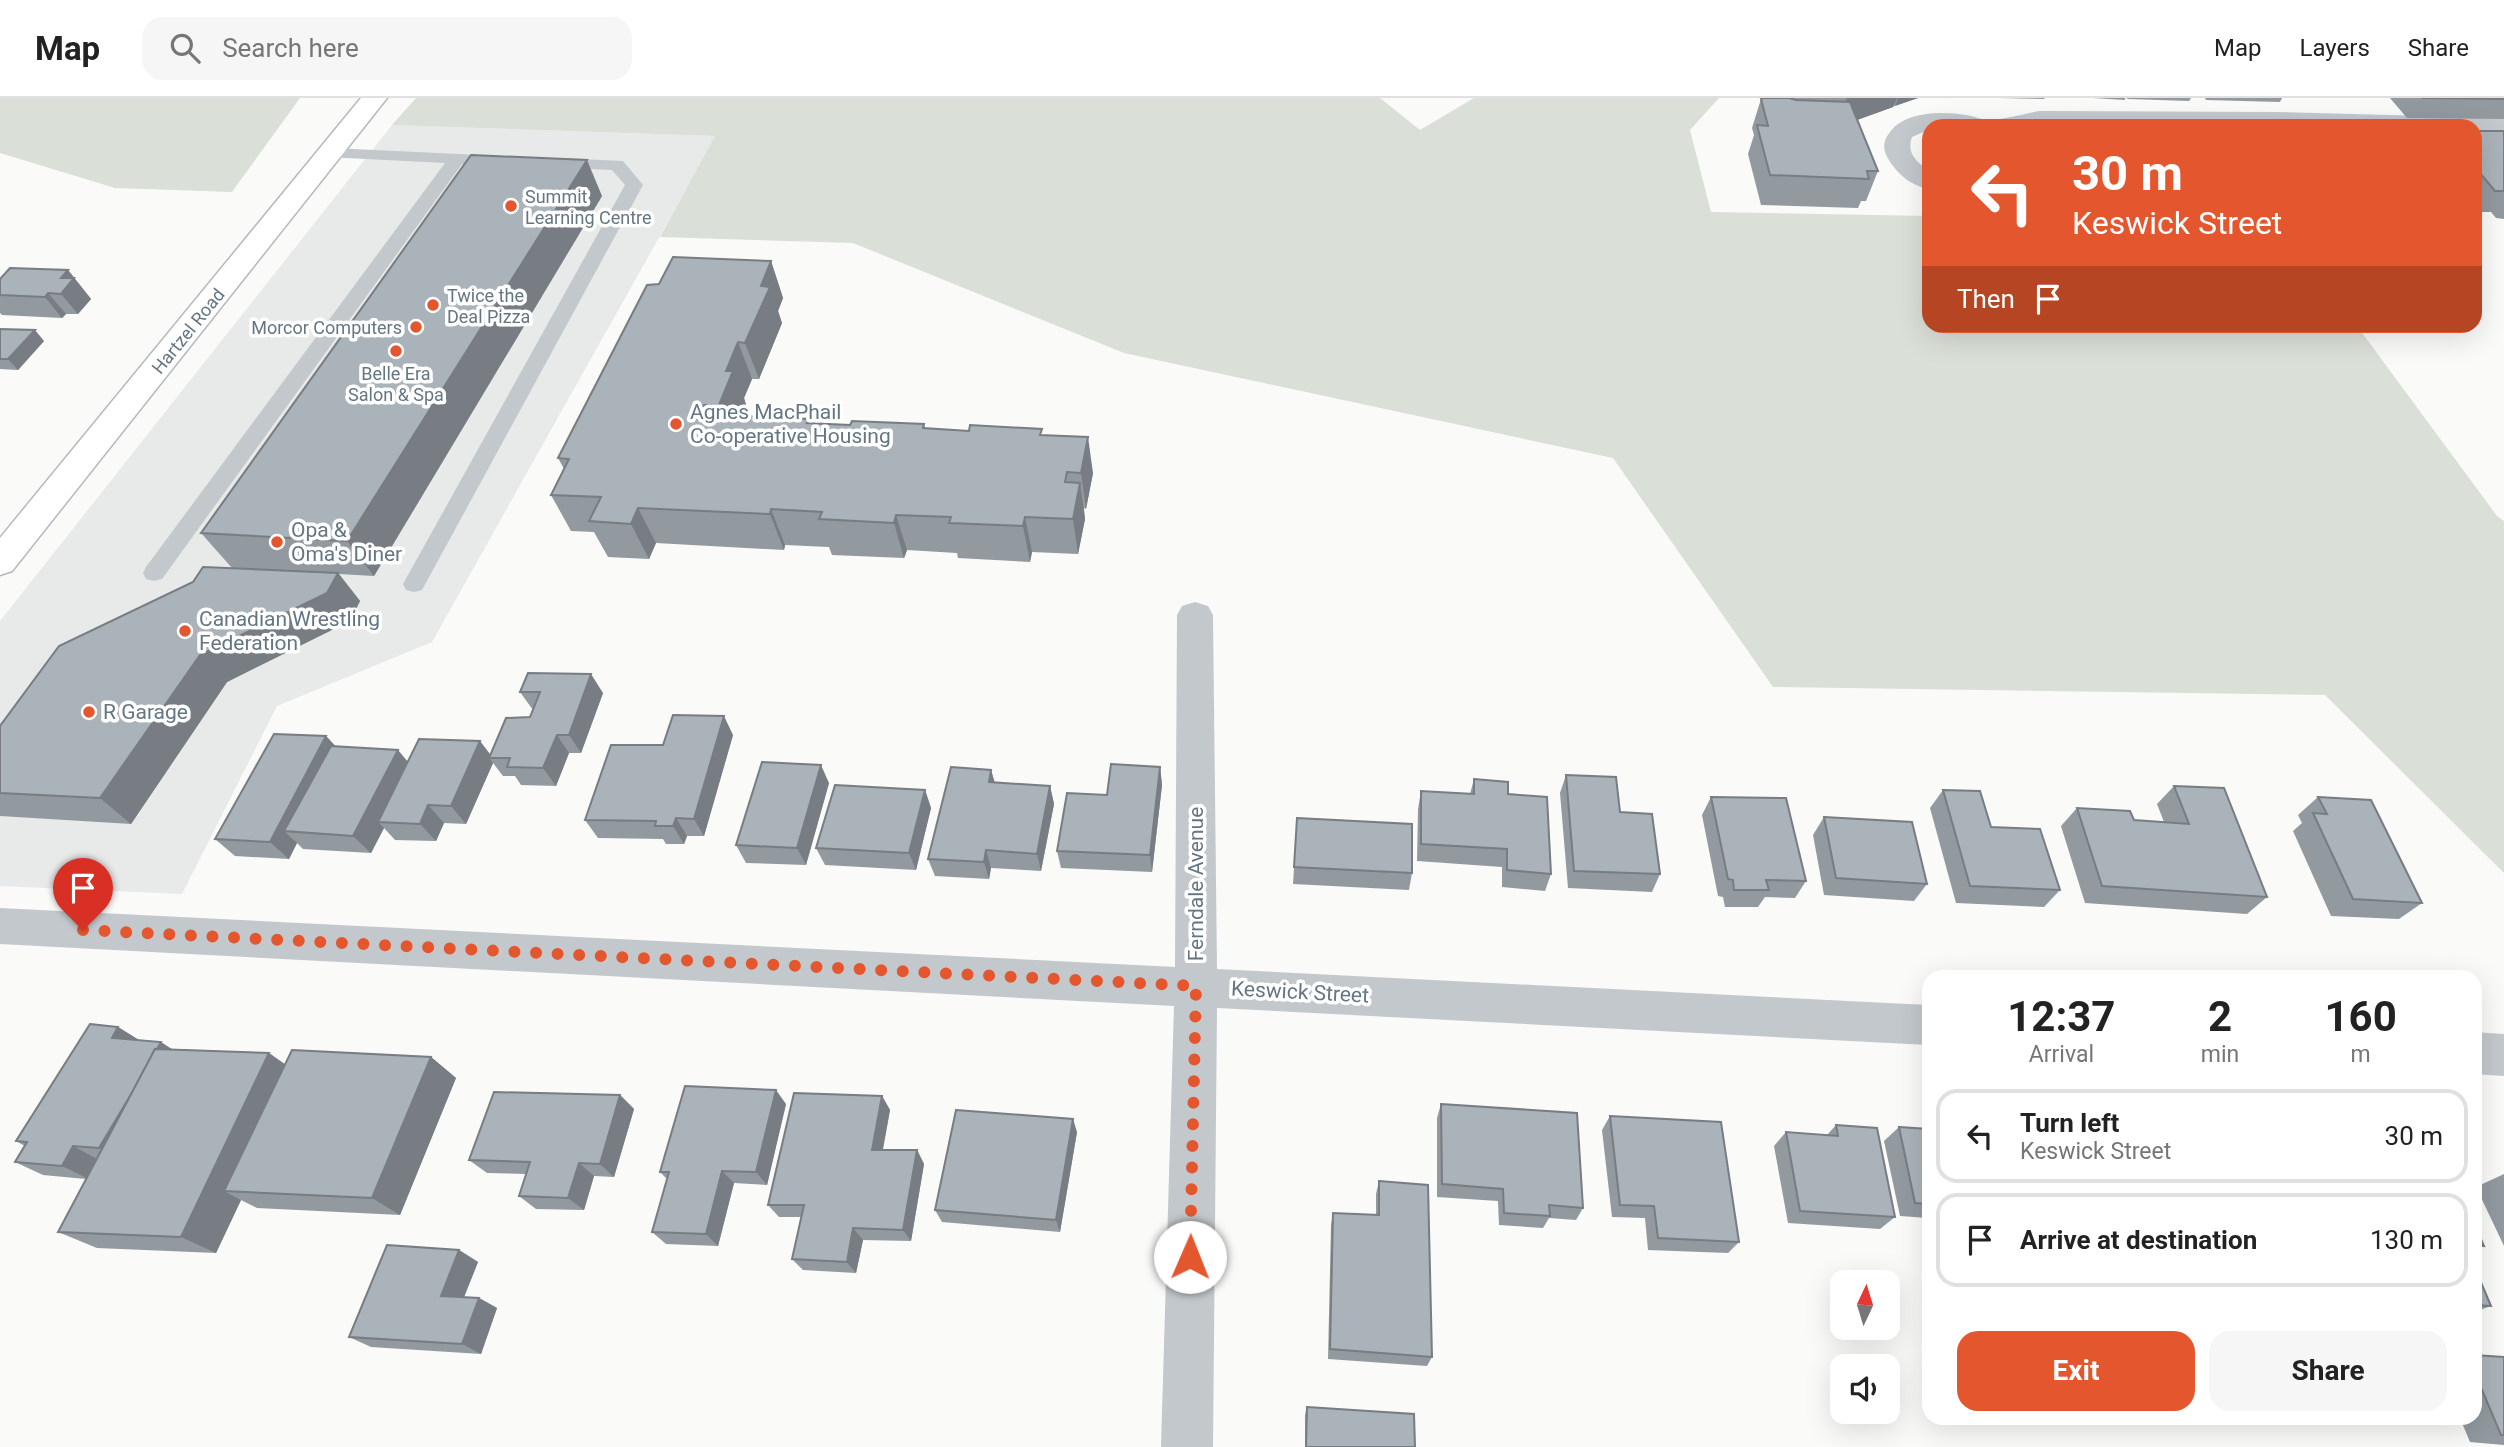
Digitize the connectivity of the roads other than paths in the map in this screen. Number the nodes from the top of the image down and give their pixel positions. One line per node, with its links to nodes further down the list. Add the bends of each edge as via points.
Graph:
1 (374, 98): 5 (street, Hartzel Road)
2 (1922, 124): 7 (street, via 1901,135 1896,145 1906,167)
3 (2482, 125): 4 (street)
4 (2504, 126)
5 (332, 153): 6 (lane); 8 (street, Hartzel Road)
6 (457, 159): 9 (lane); 10 (lane, via 617,165 634,185)
7 (1922, 177)
8 (0, 562)
9 (154, 573)
10 (414, 584)
11 (1195, 615): 13 (street, Ferndale Avenue)
12 (0, 926): 13 (street, Keswick Street)
13 (1196, 986): 14 (street, Keswick Street); 17 (street, Ferndale Avenue)
14 (1922, 1025)
15 (2482, 1054): 16 (street)
16 (2504, 1055)
17 (1186, 1447)

